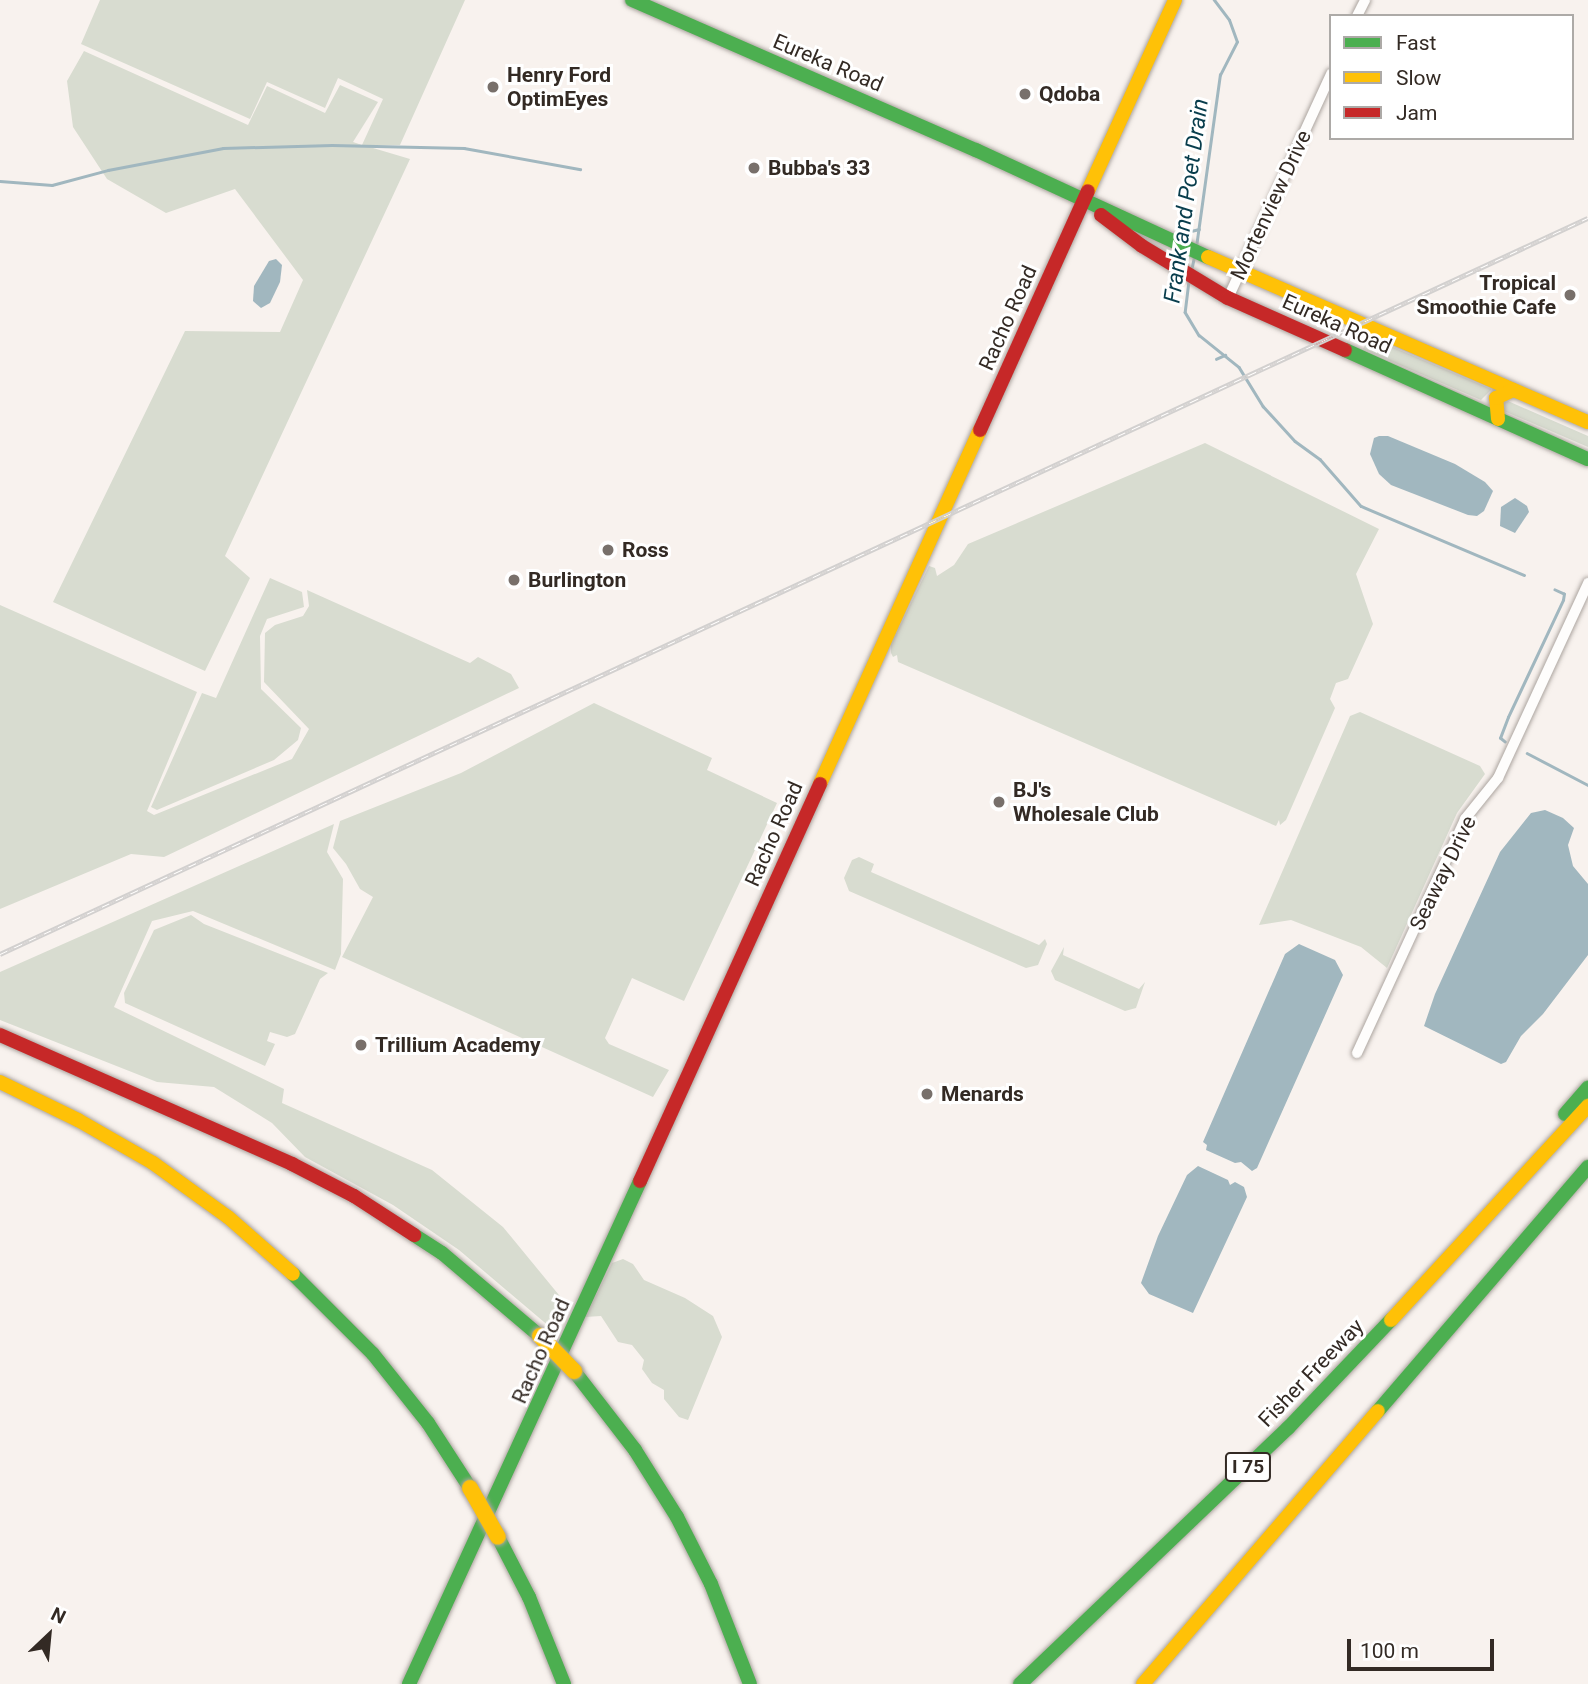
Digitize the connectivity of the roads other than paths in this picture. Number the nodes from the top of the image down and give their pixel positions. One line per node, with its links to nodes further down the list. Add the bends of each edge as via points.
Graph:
1 (632, 0): 4 (main road, Eureka Road, via 976,150)
2 (1175, 0): 4 (main road, Racho Road)
3 (1329, 78): 5 (street, Mortenview Drive)
4 (1083, 202): 5 (main road, Eureka Road); 6 (main road, Eureka Road); 21 (main road, Racho Road)
5 (1240, 272): 6 (street, Mortenview Drive); 7 (main road, Eureka Road)
6 (1228, 298): 8 (main road, Eureka Road)
7 (1513, 390): 8 (main road, via 1496,398); 9 (main road, Eureka Road)
8 (1498, 419): 10 (main road, Eureka Road)
9 (1588, 422)
10 (1588, 459)
11 (1588, 583): 13 (street, Seaway Drive, via 1498,778 1465,819)
12 (0, 1035): 23 (main road, bridge, via 354,1196 442,1253 540,1336 575,1371 635,1450 677,1517 711,1584)
13 (1357, 1053)
14 (0, 1082): 22 (main road, bridge, via 153,1163 219,1210 271,1252 373,1354 428,1423 470,1488 529,1597)
15 (1588, 1088): 19 (main road, via 1555,1125)
16 (1588, 1107): 19 (main road, Fisher Freeway / I 75)
17 (1588, 1167): 20 (main road)
18 (1588, 1183): 20 (main road)
19 (1507, 1197): 24 (main road, Fisher Freeway / I 75, via 1288,1428)
20 (1527, 1239): 25 (main road)
21 (409, 1684)
22 (564, 1684)
23 (750, 1684)
24 (1020, 1684)
25 (1143, 1684)

